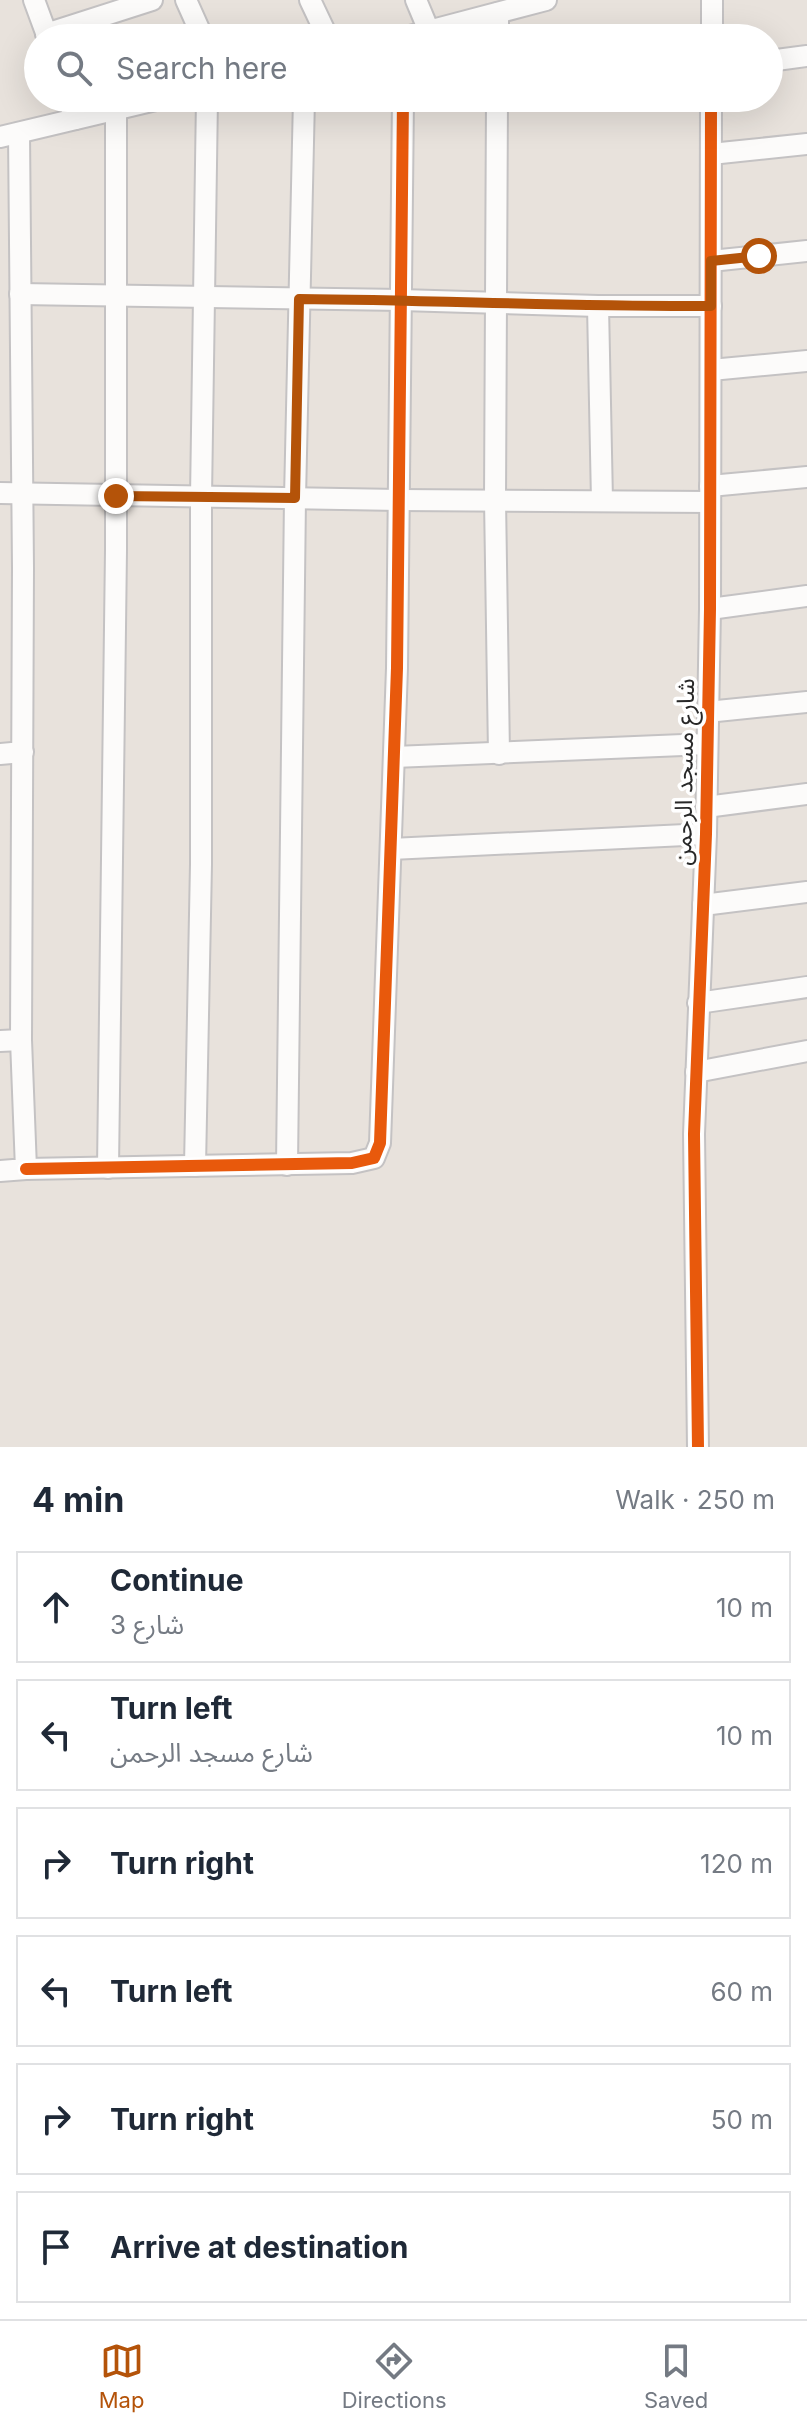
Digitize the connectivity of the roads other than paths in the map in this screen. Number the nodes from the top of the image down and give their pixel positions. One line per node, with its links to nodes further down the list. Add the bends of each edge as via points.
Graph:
1 (34, 0): 9 (street)
2 (152, 0): 10 (street)
3 (186, 0): 11 (street)
4 (310, 0): 12 (street)
5 (416, 0): 13 (street)
6 (544, 0): 8 (street)
7 (712, 0): 16 (street)
8 (498, 13): 14 (street); 15 (street)
9 (43, 24)
10 (82, 24)
11 (197, 24)
12 (321, 24)
13 (426, 24)
14 (456, 24)
15 (498, 24)
16 (712, 24)
17 (807, 56): 18 (street)
18 (783, 59)
19 (73, 112): 27 (street)
20 (107, 112): 27 (street)
21 (116, 112): 34 (street)
22 (207, 112): 35 (street)
23 (304, 112): 36 (street)
24 (403, 112): 37 (street)
25 (497, 112): 38 (street)
26 (711, 112): 30 (street, شارع مسجد الرحمن)
27 (75, 119): 28 (street)
28 (9, 135): 33 (street)
29 (807, 144): 30 (street)
30 (711, 154): 32 (street, شارع مسجد الرحمن)
31 (807, 251): 32 (street)
32 (711, 261): 40 (street, شارع مسجد الرحمن)
33 (20, 294): 34 (street); 45 (street)
34 (116, 295): 35 (street); 47 (street)
35 (204, 296): 36 (street); 48 (street)
36 (299, 299): 37 (street); 49 (street)
37 (401, 300): 38 (street); 50 (street)
38 (496, 302): 39 (street); 51 (street)
39 (598, 306): 40 (street); 52 (street)
40 (711, 306): 42 (street, شارع مسجد الرحمن)
41 (807, 361): 42 (street)
42 (711, 370): 46 (street, شارع مسجد الرحمن)
43 (807, 477): 46 (street)
44 (0, 493): 45 (street)
45 (21, 493): 47 (street); 58 (street)
46 (710, 494): 52 (street); 54 (street, شارع مسجد الرحمن)
47 (116, 496): 48 (street); 76 (street)
48 (201, 497): 49 (street); 75 (street)
49 (295, 498): 50 (street); 74 (street)
50 (399, 500): 51 (street); 61 (street)
51 (495, 500): 52 (street); 60 (street)
52 (602, 501)
53 (807, 596): 54 (street)
54 (710, 609): 56 (street, شارع مسجد الرحمن)
55 (807, 702): 56 (street)
56 (707, 712): 57 (street, شارع مسجد الرحمن)
57 (707, 744): 60 (street); 63 (street, شارع مسجد الرحمن)
58 (23, 752): 59 (street); 70 (street)
59 (0, 754)
60 (499, 754): 61 (street)
61 (394, 757): 65 (street)
62 (807, 794): 63 (street)
63 (706, 807): 64 (street, شارع مسجد الرحمن)
64 (706, 834): 65 (street); 67 (street, شارع مسجد الرحمن)
65 (391, 849): 74 (street, via 380,1143 374,1158)
66 (807, 892): 67 (street)
67 (703, 905): 69 (street, شارع مسجد الرحمن)
68 (807, 987): 69 (street)
69 (698, 1003): 73 (street, شارع مسجد الرحمن)
70 (21, 1040): 71 (street); 77 (street)
71 (0, 1041)
72 (807, 1051): 73 (street)
73 (696, 1072): 79 (street, شارع مسجد الرحمن)
74 (287, 1165): 75 (street)
75 (195, 1166): 76 (street)
76 (108, 1168): 77 (street)
77 (26, 1169): 78 (street)
78 (0, 1171)
79 (698, 1447)

